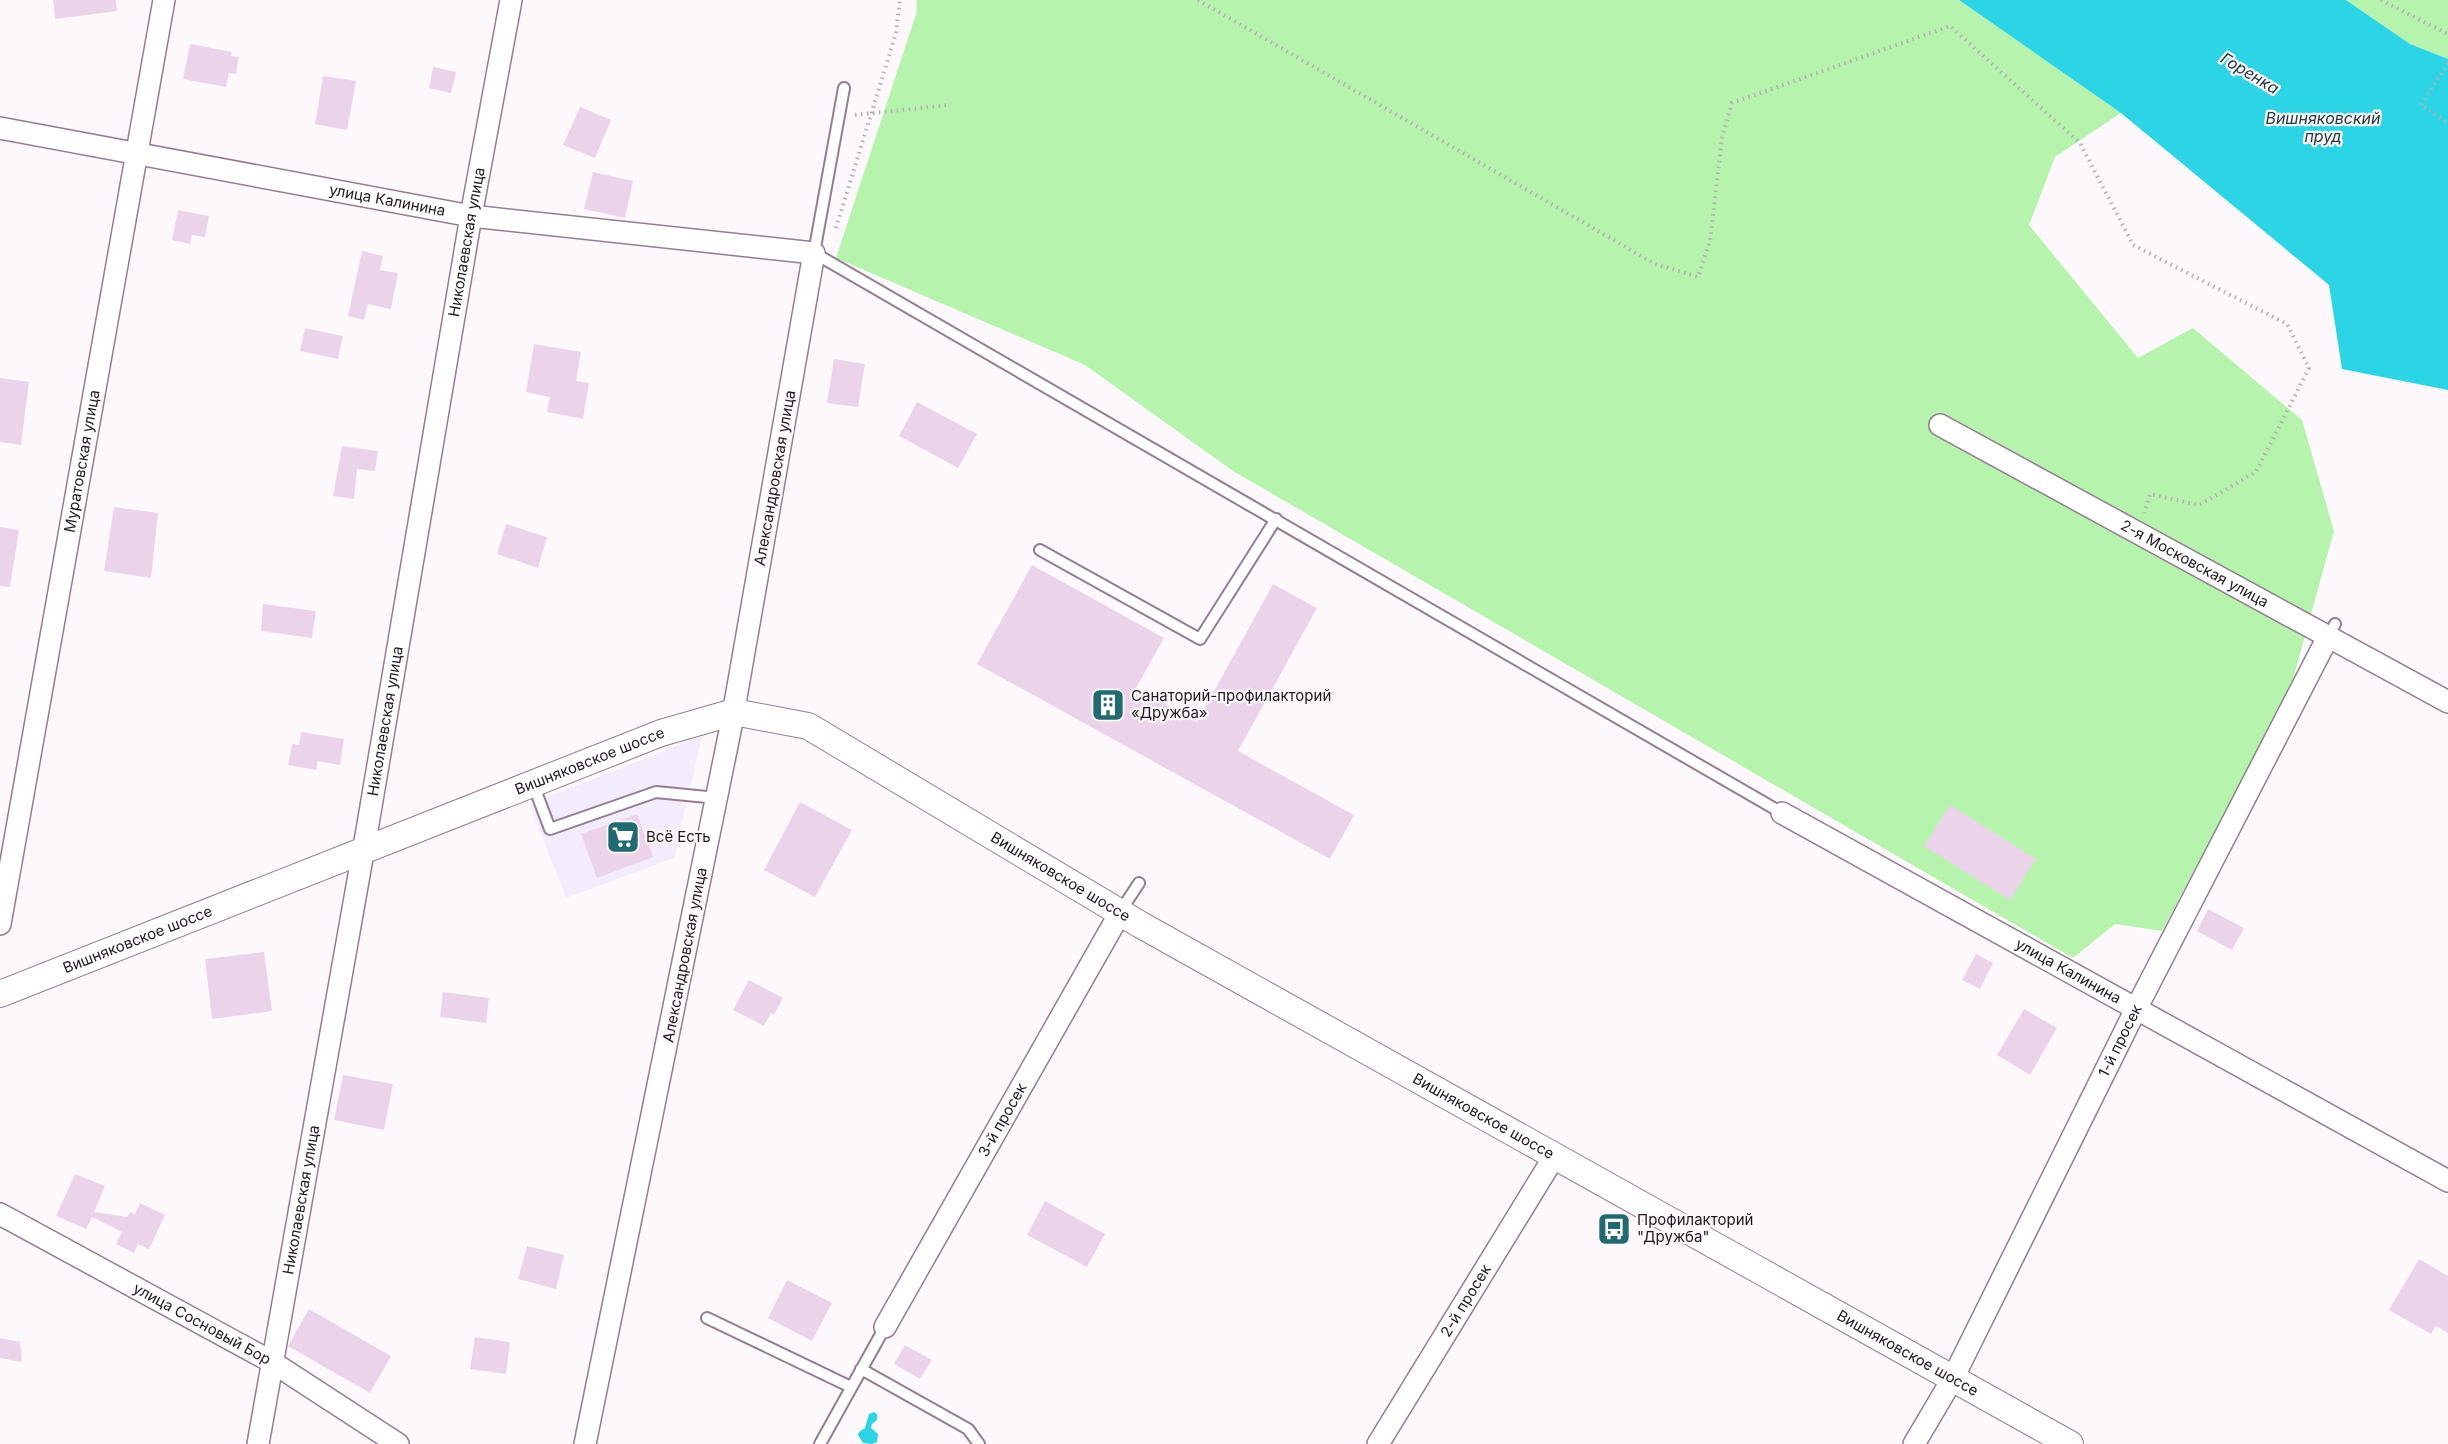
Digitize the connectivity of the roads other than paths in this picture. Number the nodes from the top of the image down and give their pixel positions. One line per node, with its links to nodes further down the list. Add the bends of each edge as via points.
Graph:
1 (164, 0): 5 (street, Муратовская улица)
2 (511, 0): 6 (street, Николаевская улица)
3 (844, 88): 7 (lane)
4 (0, 128): 5 (street, улица Калинина)
5 (136, 152): 6 (street, улица Калинина); 20 (street, Муратовская улица)
6 (471, 216): 7 (street, улица Калинина); 17 (street, Николаевская улица)
7 (814, 253): 9 (lane); 13 (street, Александровская улица)
8 (1940, 425): 11 (street, 2-я Московская улица, via 2138,533)
9 (1276, 519): 10 (lane, via 1200,639); 16 (lane)
10 (1040, 550)
11 (2332, 631): 12 (street, 2-я Московская улица); 22 (street, 1-й просек)
12 (2448, 702)
13 (734, 712): 14 (street, Вишняковское шоссе, via 661,733); 15 (street, Александровская улица); 19 (street, Вишняковское шоссе, via 808,726)
14 (533, 784): 15 (lane, via 550,829 656,792); 17 (street, Вишняковское шоссе)
15 (717, 798): 34 (street, Александровская улица)
16 (1782, 813): 22 (street, улица Калинина)
17 (362, 851): 21 (street, Вишняковское шоссе); 28 (street, Николаевская улица)
18 (1139, 883): 19 (lane)
19 (1120, 913): 23 (street, Вишняковское шоссе); 27 (street, 3-й просек)
20 (0, 924)
21 (0, 994)
22 (2136, 1009): 24 (street, улица Калинина); 30 (street, 1-й просек)
23 (1554, 1156): 30 (street, Вишняковское шоссе); 37 (street, 2-й просек)
24 (2448, 1181)
25 (0, 1214): 28 (street, улица Сосновый Бор)
26 (706, 1318): 31 (lane)
27 (885, 1327): 29 (lane)
28 (272, 1362): 32 (street, Николаевская улица); 33 (street, улица Сосновый Бор)
29 (861, 1369): 31 (lane); 36 (lane, via 968,1429)
30 (1953, 1378): 38 (street, 1-й просек); 39 (street, Вишняковское шоссе)
31 (851, 1387): 35 (lane)
32 (258, 1444)
33 (398, 1444)
34 (585, 1444)
35 (820, 1444)
36 (979, 1444)
37 (1378, 1444)
38 (1914, 1444)
39 (2070, 1444)

